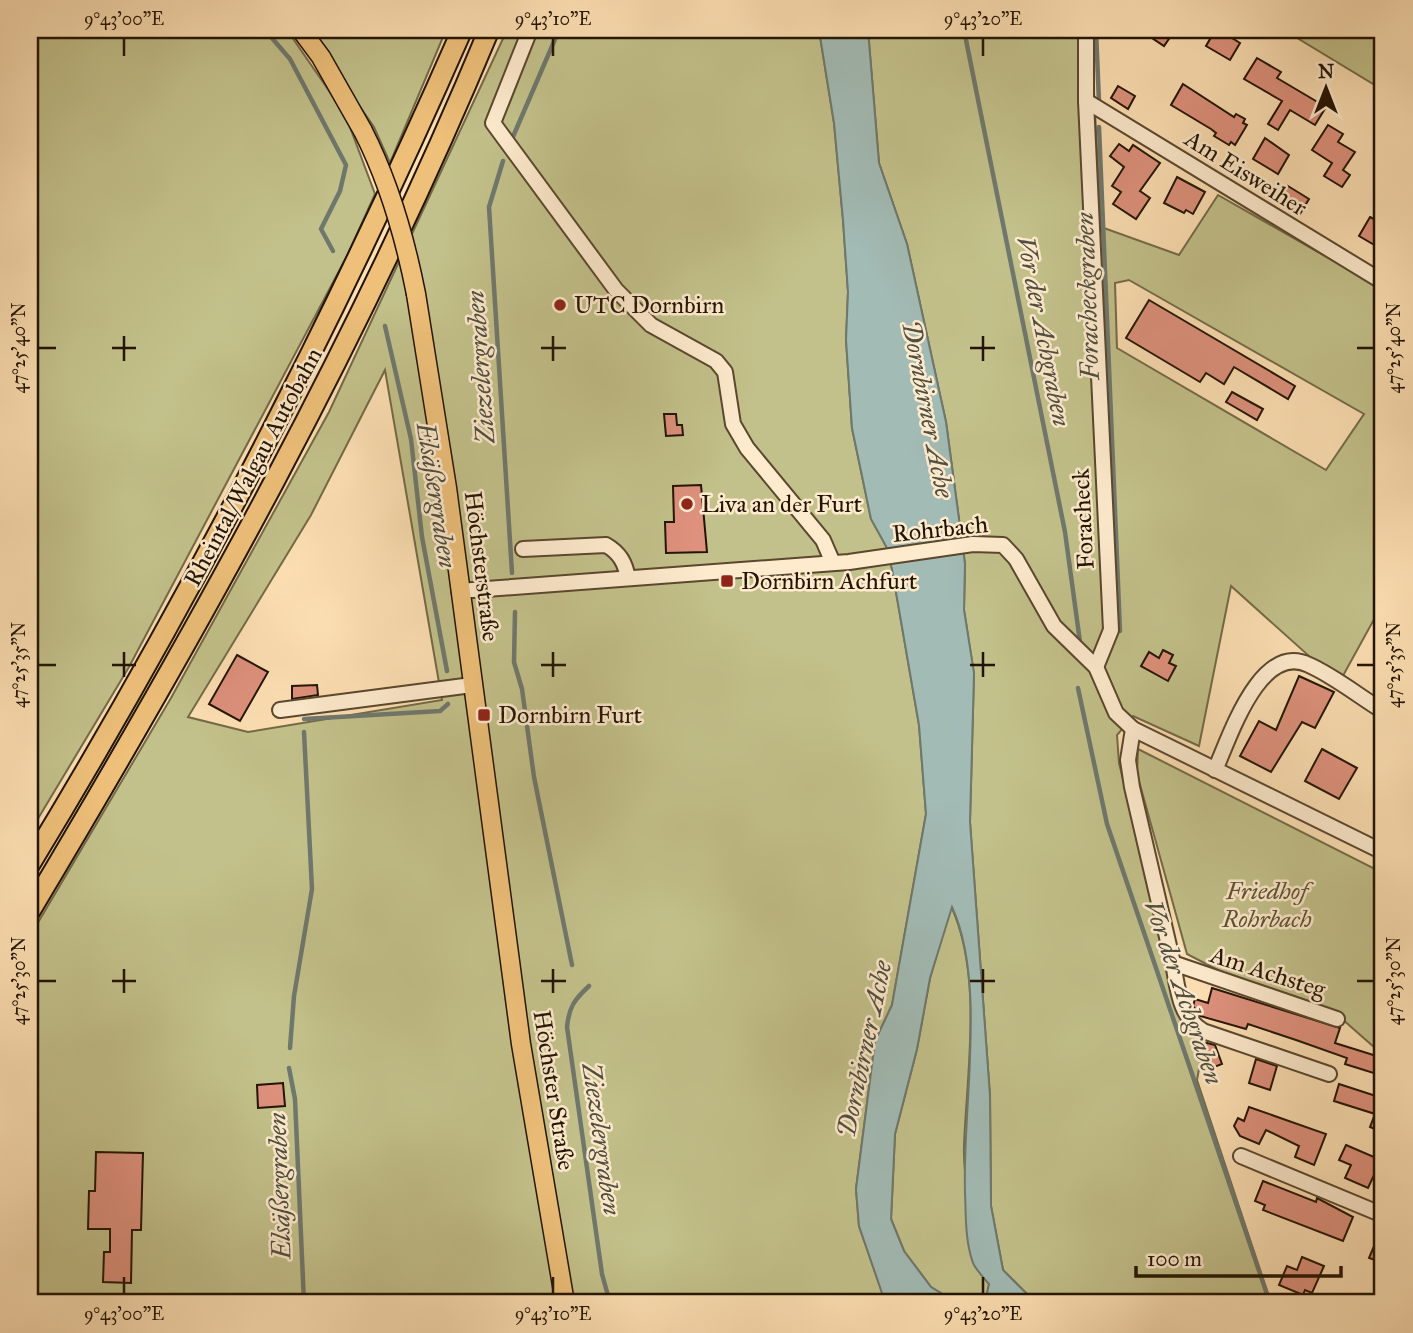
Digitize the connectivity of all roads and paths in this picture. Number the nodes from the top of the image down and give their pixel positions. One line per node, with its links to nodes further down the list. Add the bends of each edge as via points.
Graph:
1 (301, 30): 11 (main road, Höchsterstraße, bridge, via 378,160 406,242 445,475)
2 (462, 30): 20 (highway, Rheintal/Walgau Autobahn, via 365,247 285,407)
3 (489, 30): 21 (highway, Rheintal/Walgau Autobahn, via 377,280 273,485)
4 (530, 30): 9 (street, via 493,123 616,290 650,325 716,361 724,372 733,424 823,540)
5 (1086, 30): 6 (street, Foracheck)
6 (1086, 101): 7 (street, Am Eisweiher); 12 (street, Foracheck, via 1111,630)
7 (1383, 282)
8 (523, 549): 10 (street, via 606,545 624,562)
9 (833, 564): 10 (street, Rohrbach); 12 (street, Rohrbach, via 957,546 1003,545 1016,559 1054,626)
10 (628, 578): 11 (street, Rohrbach)
11 (459, 591): 13 (main road, Höchsterstraße)
12 (1096, 667): 17 (street, Rohrbach, via 1116,713)
13 (472, 685): 14 (street); 16 (main road, Höchsterstraße)
14 (281, 710)
15 (1383, 711): 18 (street, via 1309,664 1293,660 1275,665 1252,692)
16 (475, 717): 27 (main road, Höchster Straße, via 526,1082)
17 (1133, 729): 18 (street, Rohrbach); 22 (street, Am Achsteg, via 1128,760 1132,787)
18 (1214, 770): 19 (street, Rohrbach)
19 (1383, 852)
20 (30, 864)
21 (30, 911)
22 (1173, 963): 23 (street, Am Achsteg); 24 (street, via 1189,1023)
23 (1337, 1019)
24 (1329, 1074)
25 (1241, 1156): 26 (street)
26 (1383, 1215)
27 (565, 1303)

